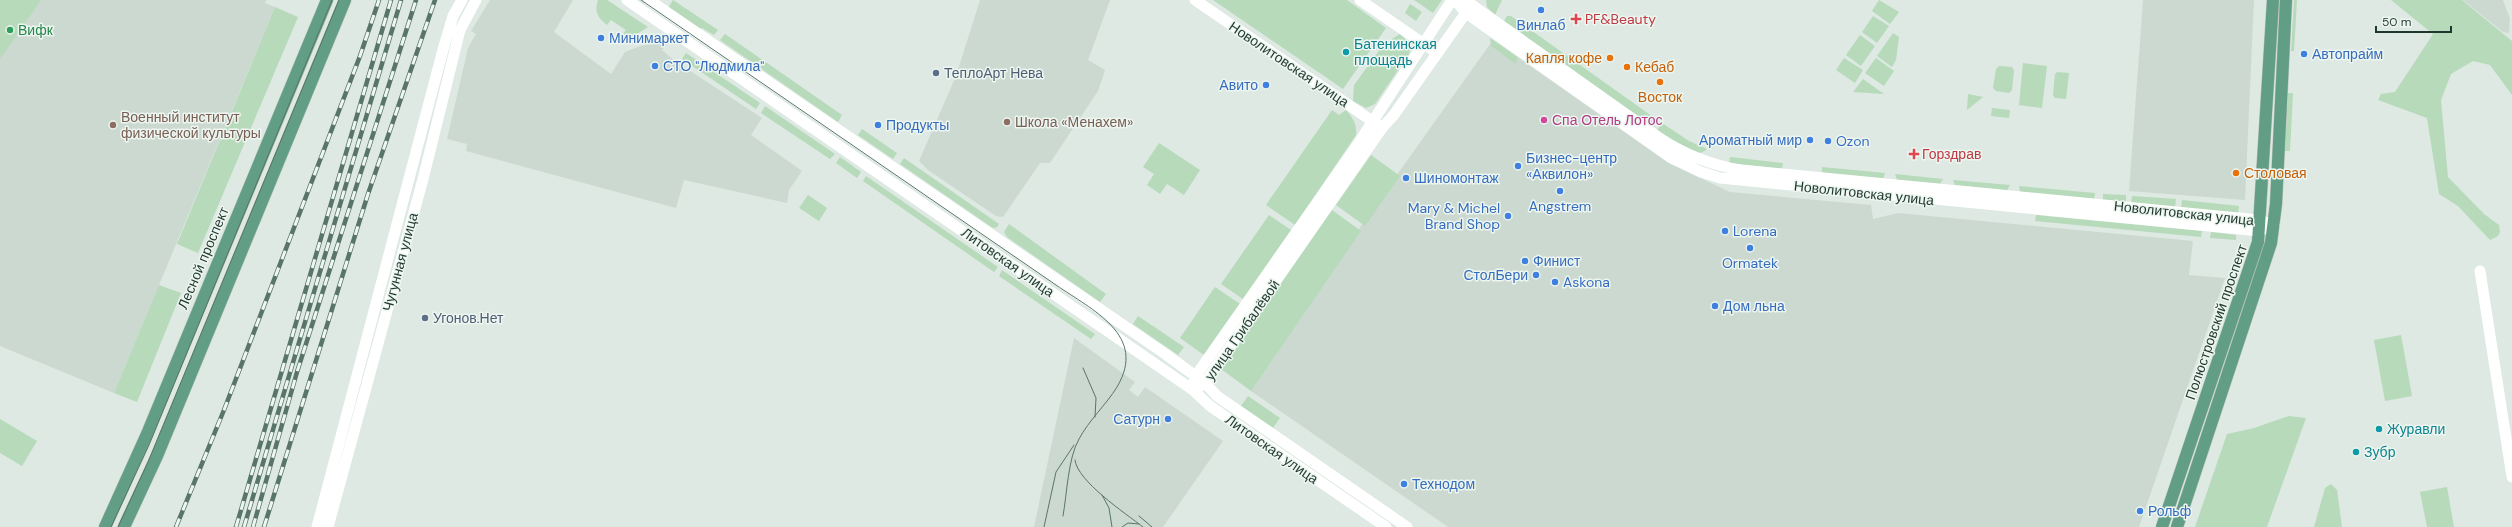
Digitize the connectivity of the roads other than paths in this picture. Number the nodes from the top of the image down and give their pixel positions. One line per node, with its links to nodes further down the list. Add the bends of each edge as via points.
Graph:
1 (327, 0): 19 (main road, Лесной проспект)
2 (345, 0): 20 (main road)
3 (462, 0): 30 (street, Чугунная улица, via 453,16 444,46)
4 (476, 0): 31 (street, Чугунная улица, via 460,30 421,186)
5 (627, 0): 14 (street, Литовская улица)
6 (649, 0): 14 (street); 24 (street, Литовская улица)
7 (1195, 0): 17 (street, Новолитовская улица)
8 (1360, 0): 15 (street)
9 (1453, 0): 13 (street, Новолитовская улица); 15 (street, улица Грибалёвой)
10 (1458, 0): 13 (street, Новолитовская улица)
11 (2273, 0): 21 (main road, Полюстровский проспект)
12 (2286, 0): 22 (main road, Полюстровский проспект)
13 (1471, 6): 16 (street, улица Грибалёвой); 21 (street, Новолитовская улица, via 1658,137 1704,162 1742,170)
14 (642, 10): 26 (street, Литовская улица)
15 (1424, 44): 16 (street); 17 (street, улица Грибалёвой)
16 (1437, 53): 18 (street, улица Грибалёвой)
17 (1372, 121): 18 (street, Новолитовская улица); 24 (street, улица Грибалёвой)
18 (1382, 128): 25 (street, улица Грибалёвой)
19 (268, 144): 20 (main road); 28 (main road, Лесной проспект)
20 (283, 151): 29 (main road, via 157,456)
21 (2259, 225): 22 (street, Новолитовская улица); 34 (main road, Полюстровский проспект, via 2255,256)
22 (2274, 225): 35 (main road, Полюстровский проспект, via 2267,260)
23 (2480, 271): 27 (street)
24 (1195, 377): 25 (street, Литовская улица); 26 (street, улица Грибалёвой)
25 (1204, 384): 26 (street, улица Грибалёвой); 33 (street, Литовская улица, via 1217,396)
26 (1193, 390): 32 (street, Литовская улица, via 1210,406)
27 (2512, 477)
28 (105, 527)
29 (124, 527)
30 (317, 527)
31 (328, 527)
32 (1386, 527)
33 (1407, 527)
34 (2162, 527)
35 (2177, 527)

